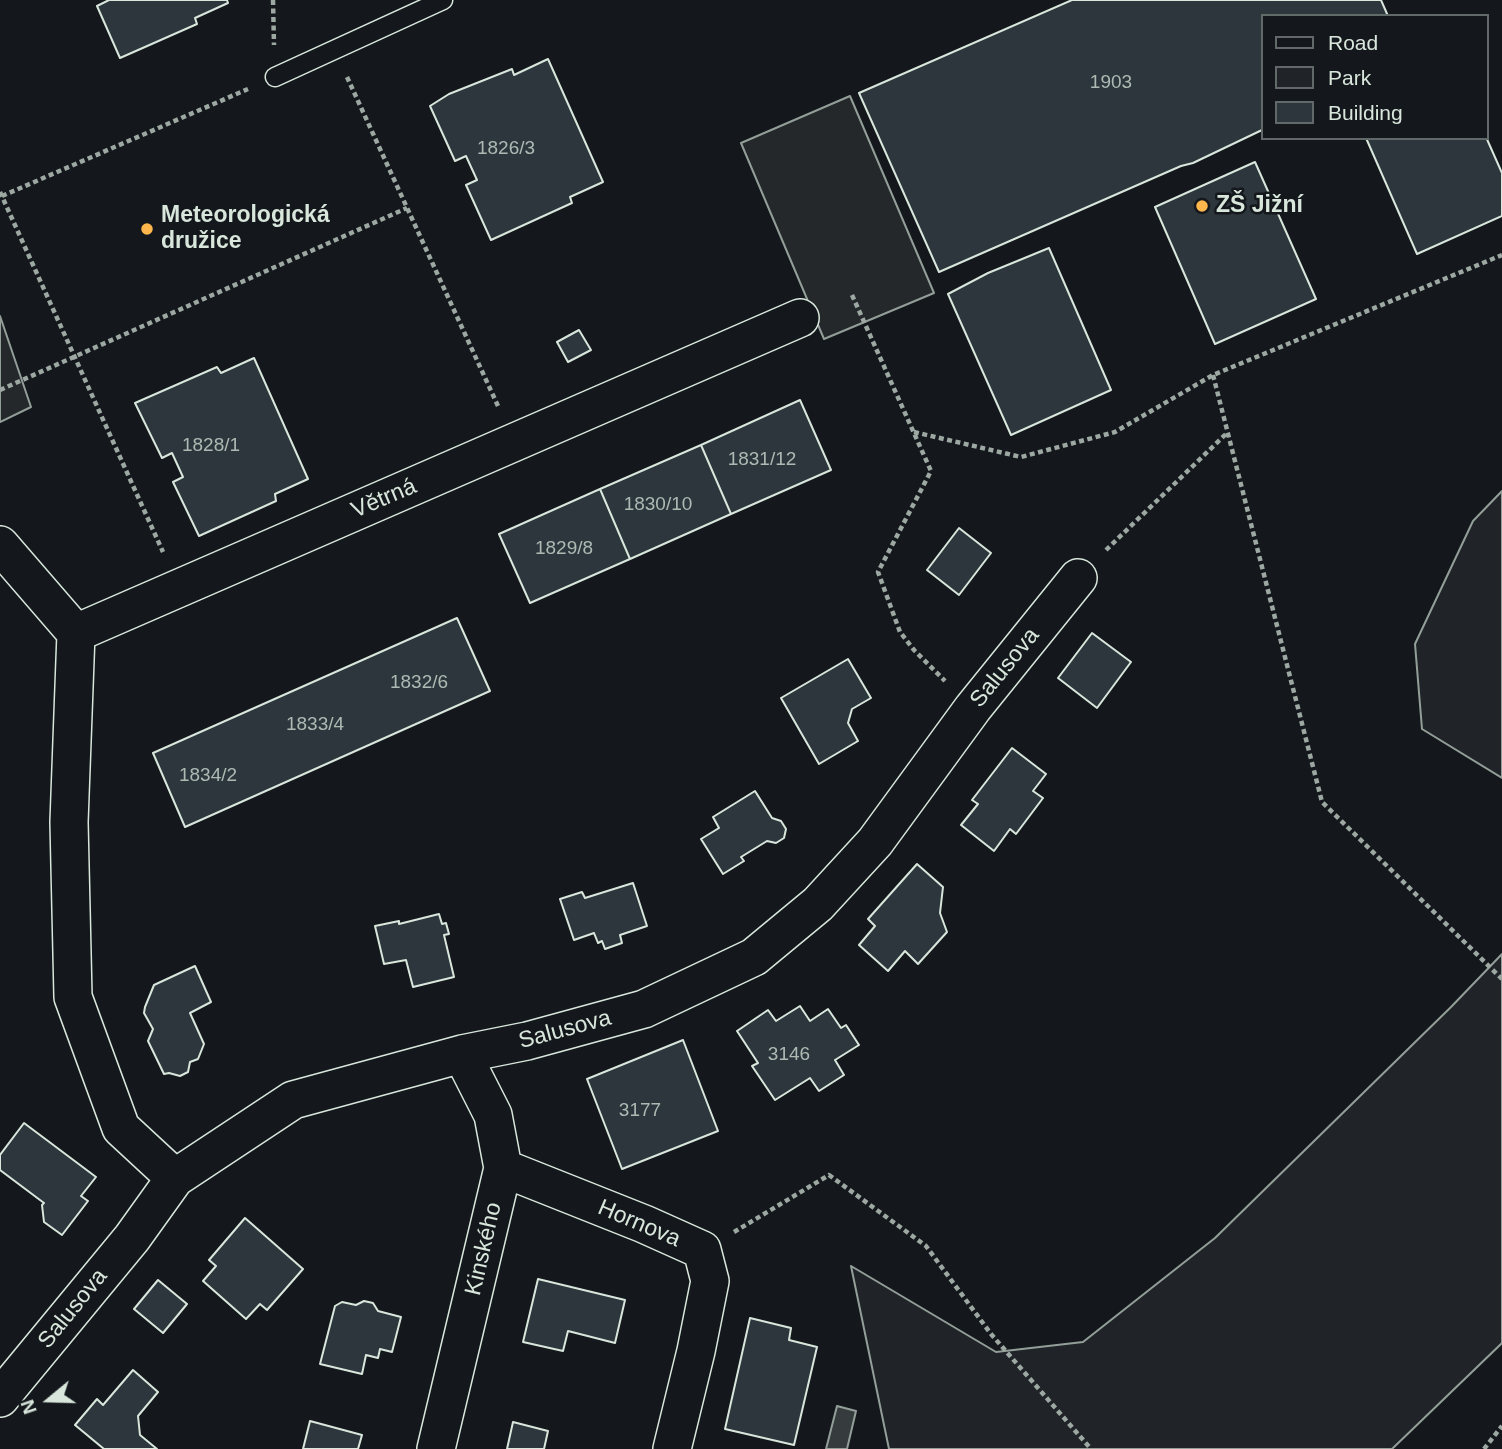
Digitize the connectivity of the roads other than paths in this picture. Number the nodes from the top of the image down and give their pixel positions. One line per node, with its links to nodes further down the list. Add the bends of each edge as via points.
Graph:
1 (443, 0): 2 (lane)
2 (275, 77)
3 (800, 318): 6 (street, Větrná)
4 (0, 545): 6 (street)
5 (1078, 578): 7 (street, Salusova, via 973,708 875,842 818,904 754,957 644,1009)
6 (76, 633): 9 (street, via 69,822 73,997 121,1128)
7 (462, 1054): 8 (street, Kinského, via 493,1115); 9 (street, Salusova, via 293,1100)
8 (503, 1168): 11 (street, Kinského); 12 (street, Hornova, via 702,1250 710,1282)
9 (175, 1178): 10 (street, Salusova, via 132,1238)
10 (0, 1398)
11 (436, 1449)
12 (672, 1449)

